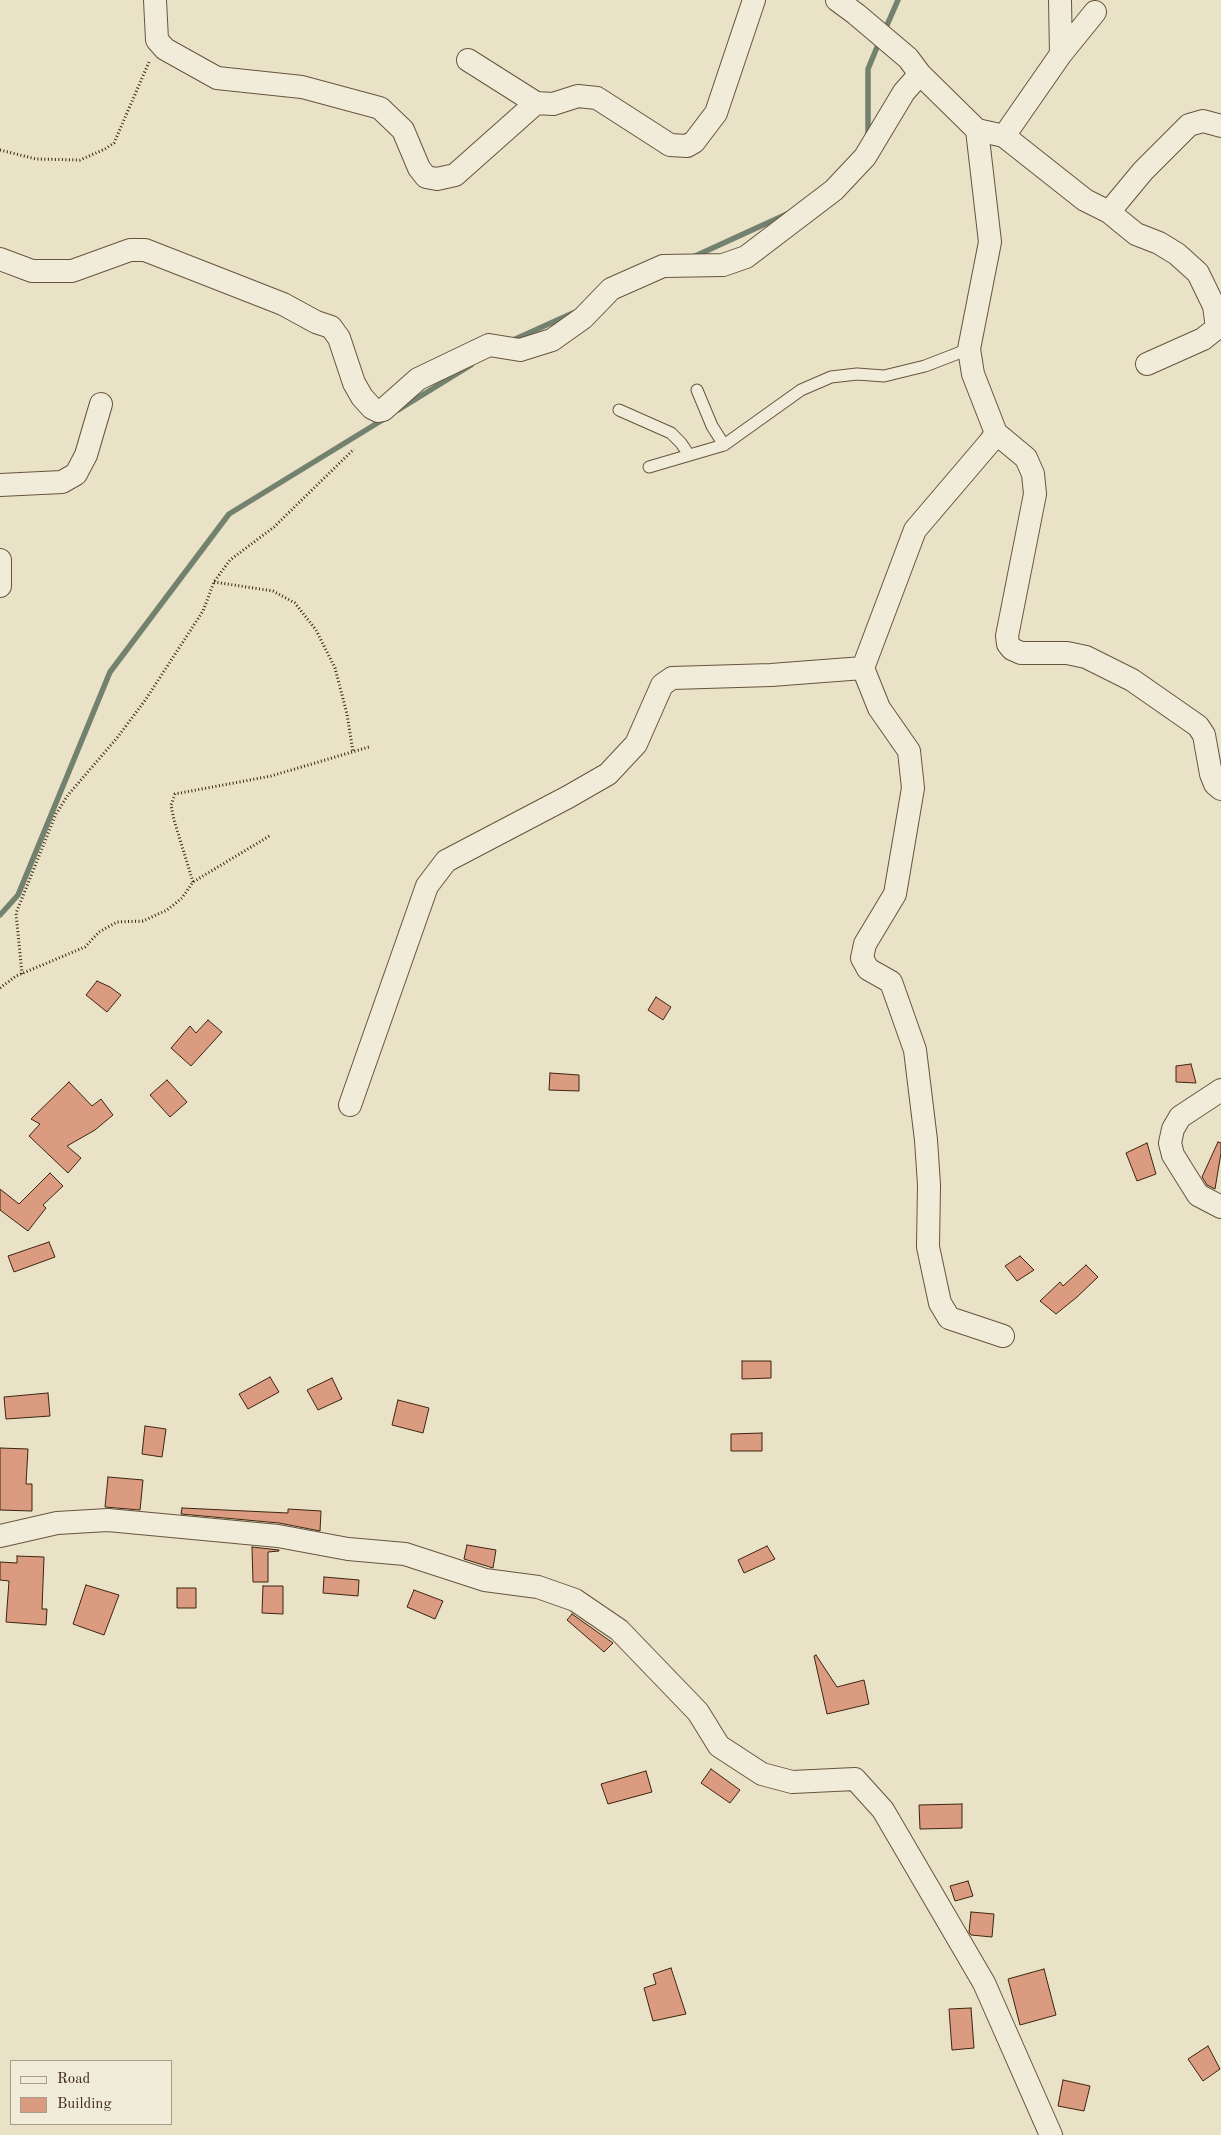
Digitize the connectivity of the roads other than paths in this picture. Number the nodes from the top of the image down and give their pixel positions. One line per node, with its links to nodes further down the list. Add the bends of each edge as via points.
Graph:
1 (155, 0): 9 (street, via 158,40 165,49 217,78 302,87 380,108 403,130 419,168 426,176 436,179 455,175)
2 (754, 0): 9 (street, via 716,113 694,142 687,146 670,145 597,98 578,96 553,104)
3 (837, 0): 8 (street)
4 (1060, 0): 6 (street)
5 (1095, 12): 6 (street)
6 (1061, 54): 12 (street)
7 (468, 60): 9 (street)
8 (914, 66): 11 (street); 14 (street, via 904,92 865,157 834,190 746,257 723,265 663,266 611,289 582,318 552,340 520,350 489,345 418,379 383,410 372,408 362,397 339,338 331,327 284,304 146,250 130,250 72,270 32,271)
9 (536, 103)
10 (1221, 126): 13 (street, via 1203,121 1189,125 1142,171)
11 (977, 130): 12 (street); 15 (street, via 990,242)
12 (1004, 136): 13 (street, via 1085,200)
13 (1109, 212): 16 (street, via 1136,234 1177,254 1198,273 1214,306 1217,328 1203,339)
14 (0, 259)
15 (969, 349): 20 (street, via 972,374); 21 (lane, via 925,366 884,376 857,374 831,377 801,390)
16 (1148, 364)
17 (697, 390): 21 (lane)
18 (100, 404): 24 (street, via 86,456 76,474 62,482)
19 (619, 410): 22 (lane, via 671,433)
20 (996, 433): 27 (street, via 915,530); 28 (street, via 1026,458 1034,474 1035,494 1008,644 1020,653 1067,653 1086,657 1132,680 1198,726 1204,735 1211,774 1215,784)
21 (724, 445): 22 (lane)
22 (688, 454): 23 (lane)
23 (649, 467)
24 (0, 485)
25 (0, 560): 26 (street)
26 (0, 586)
27 (863, 668): 30 (street, via 672,678 662,685 636,744 608,774 446,861 427,886); 32 (street, via 879,708 909,751 913,788 895,894 865,944 862,958 868,969 891,982 915,1050 929,1185 928,1247 940,1303 949,1318)
28 (1221, 788)
29 (1221, 1090): 31 (street, via 1180,1117 1170,1143 1173,1155 1198,1195)
30 (350, 1105)
31 (1221, 1207)
32 (1003, 1336)
33 (0, 1536): 34 (street, via 57,1523 108,1520 278,1536 348,1549 406,1554 485,1580 538,1587 576,1600 619,1630 698,1712 719,1746 762,1774 792,1782 855,1779 883,1810 984,1983)
34 (1051, 2135)

